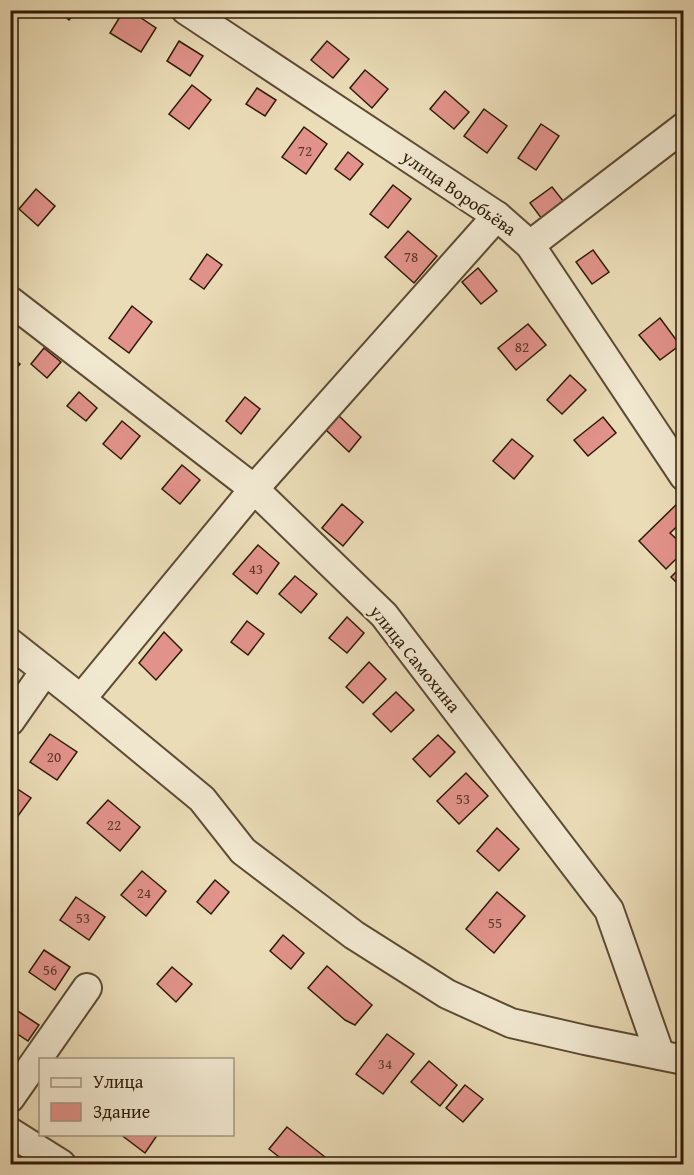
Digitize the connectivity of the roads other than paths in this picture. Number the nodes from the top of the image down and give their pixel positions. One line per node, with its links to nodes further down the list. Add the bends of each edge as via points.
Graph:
1 (186, 10): 3 (street, улица Воробьёва)
2 (684, 127): 4 (street)
3 (497, 216): 4 (street, улица Воробьёва); 7 (street)
4 (530, 245): 6 (street, улица Воробьёва)
5 (10, 300): 7 (street, улица Самохина)
6 (684, 476)
7 (254, 489): 10 (street); 13 (street, улица Самохина, via 384,615 609,910)
8 (10, 643): 9 (street, улица Самохина)
9 (45, 671): 10 (street, улица Самохина); 11 (street)
10 (81, 699): 13 (street, улица Самохина, via 202,799 243,851 354,935 447,994 511,1023)
11 (10, 721)
12 (87, 988): 14 (street)
13 (672, 1057)
14 (10, 1098)
15 (10, 1132): 16 (street)
16 (61, 1164)

